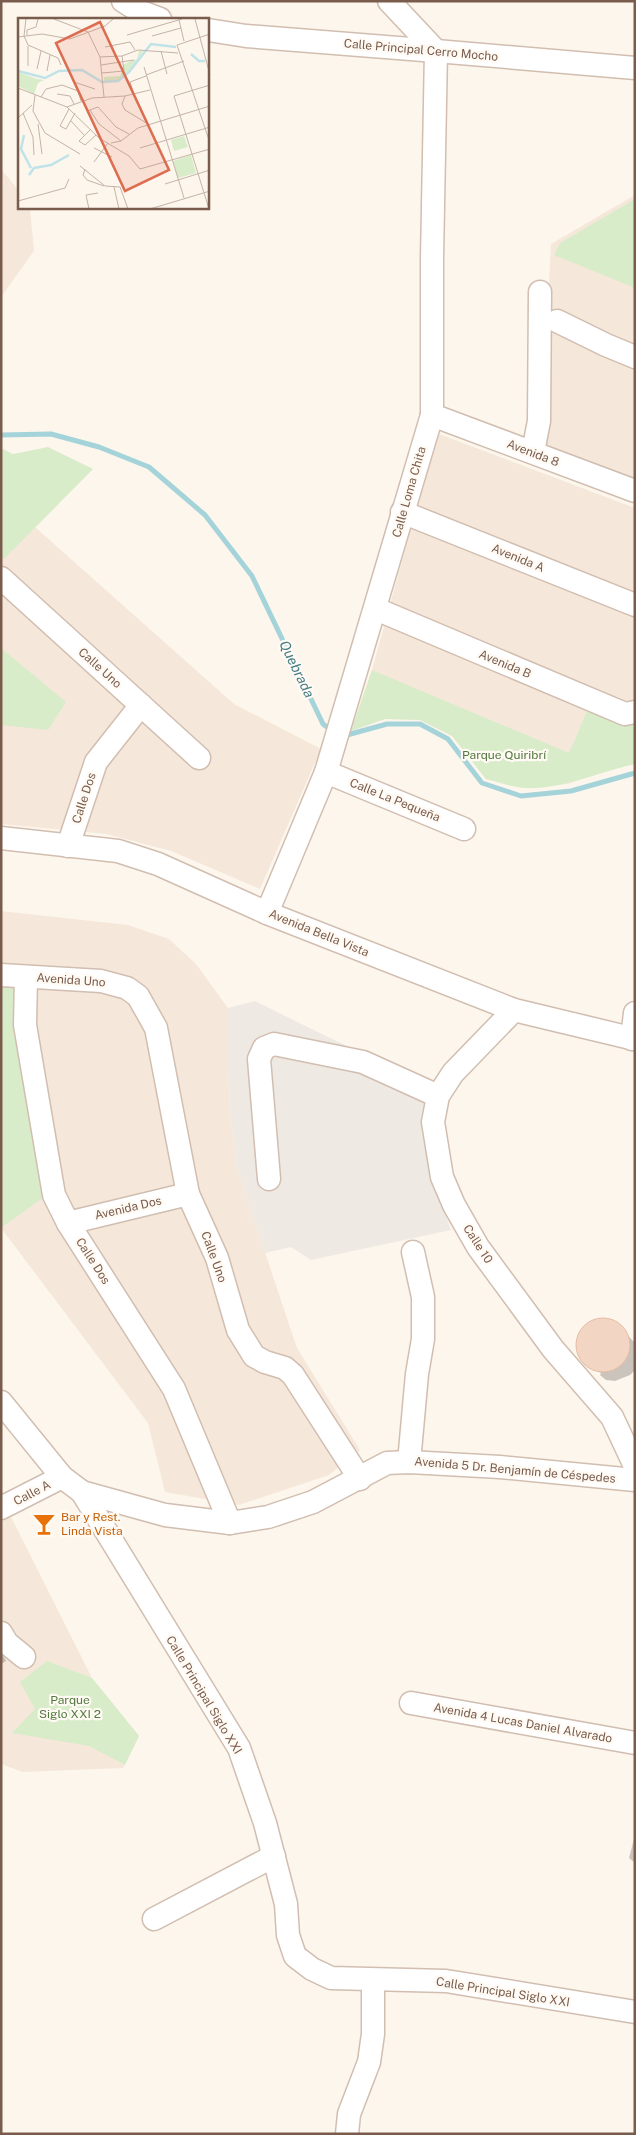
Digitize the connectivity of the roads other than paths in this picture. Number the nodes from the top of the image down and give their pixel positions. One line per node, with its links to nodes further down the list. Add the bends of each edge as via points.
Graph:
1 (123, 1): 3 (street)
2 (389, 1): 5 (street)
3 (157, 18)
4 (209, 30): 5 (street, Calle Principal Cerro Mocho, via 246,36)
5 (436, 50): 6 (street, Calle Principal Cerro Mocho); 10 (street, Calle Loma Chita)
6 (635, 68)
7 (540, 292): 11 (street, via 539,421)
8 (557, 321): 9 (street)
9 (635, 357)
10 (432, 414): 11 (street, Avenida 8); 13 (street, Calle Loma Chita)
11 (533, 452): 12 (street, Avenida 8)
12 (635, 491)
13 (402, 512): 15 (street, Avenida A); 16 (street, Calle Loma Chita)
14 (1, 578): 17 (street, Calle Uno)
15 (635, 605)
16 (376, 609): 18 (street, Avenida B, via 625,714); 20 (street, Calle Loma Chita)
17 (142, 705): 19 (street, Calle Uno); 23 (street, Calle Dos, via 96,762)
18 (635, 712)
19 (200, 758)
20 (326, 772): 21 (street, Calle La Pequeña); 24 (street, Calle Loma Chita)
21 (464, 829)
22 (1, 838): 23 (street, Avenida Bella Vista)
23 (68, 846): 24 (street, Avenida Bella Vista, via 118,851 158,864)
24 (267, 913): 28 (street, Avenida Bella Vista)
25 (1, 975): 26 (street, Avenida Uno)
26 (26, 977): 27 (street, Avenida Uno, via 101,981 127,988); 34 (street, Calle Dos, via 25,1025 54,1195)
27 (138, 996): 33 (street, Calle Uno, via 156,1028)
28 (514, 1010): 30 (street, Avenida Bella Vista); 31 (street, Calle 10, via 453,1073)
29 (635, 1013): 30 (street)
30 (634, 1039)
31 (438, 1096): 32 (street, via 363,1062 274,1044 264,1048 259,1060); 38 (street, Calle 10, via 433,1122 442,1177 454,1205 478,1247 548,1341 612,1417)
32 (269, 1178)
33 (188, 1194): 34 (street, Avenida Dos); 40 (street, Calle Uno, via 216,1258 238,1330 247,1346 254,1356 285,1368 293,1375)
34 (68, 1223): 44 (street, Calle Dos, via 174,1388)
35 (413, 1252): 37 (street, via 423,1297 424,1338 416,1374)
36 (1, 1402): 39 (street, Calle Principal Siglo XXI)
37 (409, 1462): 40 (street, Avenida 5 Dr. Benjamín de Céspedes, via 387,1463); 41 (street, Avenida 5 Dr. Benjamín de Céspedes)
38 (635, 1466)
39 (62, 1476): 42 (street, Calle Principal Siglo XXI); 43 (street, Calle A)
40 (360, 1479): 44 (street, Avenida 5 Dr. Benjamín de Céspedes, via 313,1502 268,1517)
41 (635, 1480)
42 (82, 1492): 44 (street, Avenida 5 Dr. Benjamín de Céspedes, via 166,1515); 49 (street, Calle Principal Siglo XXI, via 239,1748 266,1822)
43 (1, 1508)
44 (230, 1524)
45 (1, 1633): 46 (street, via 7,1643)
46 (24, 1657)
47 (411, 1703): 48 (street, Avenida 4 Lucas Daniel Alvarado)
48 (635, 1743)
49 (274, 1856): 50 (street); 51 (street, Calle Principal Siglo XXI, via 286,1904 288,1935 295,1956 331,1978)
50 (154, 1919)
51 (373, 1980): 52 (street, Calle Principal Siglo XXI, via 446,1981); 53 (street, via 373,2034 369,2062 349,2114)
52 (635, 2012)
53 (347, 2134)

